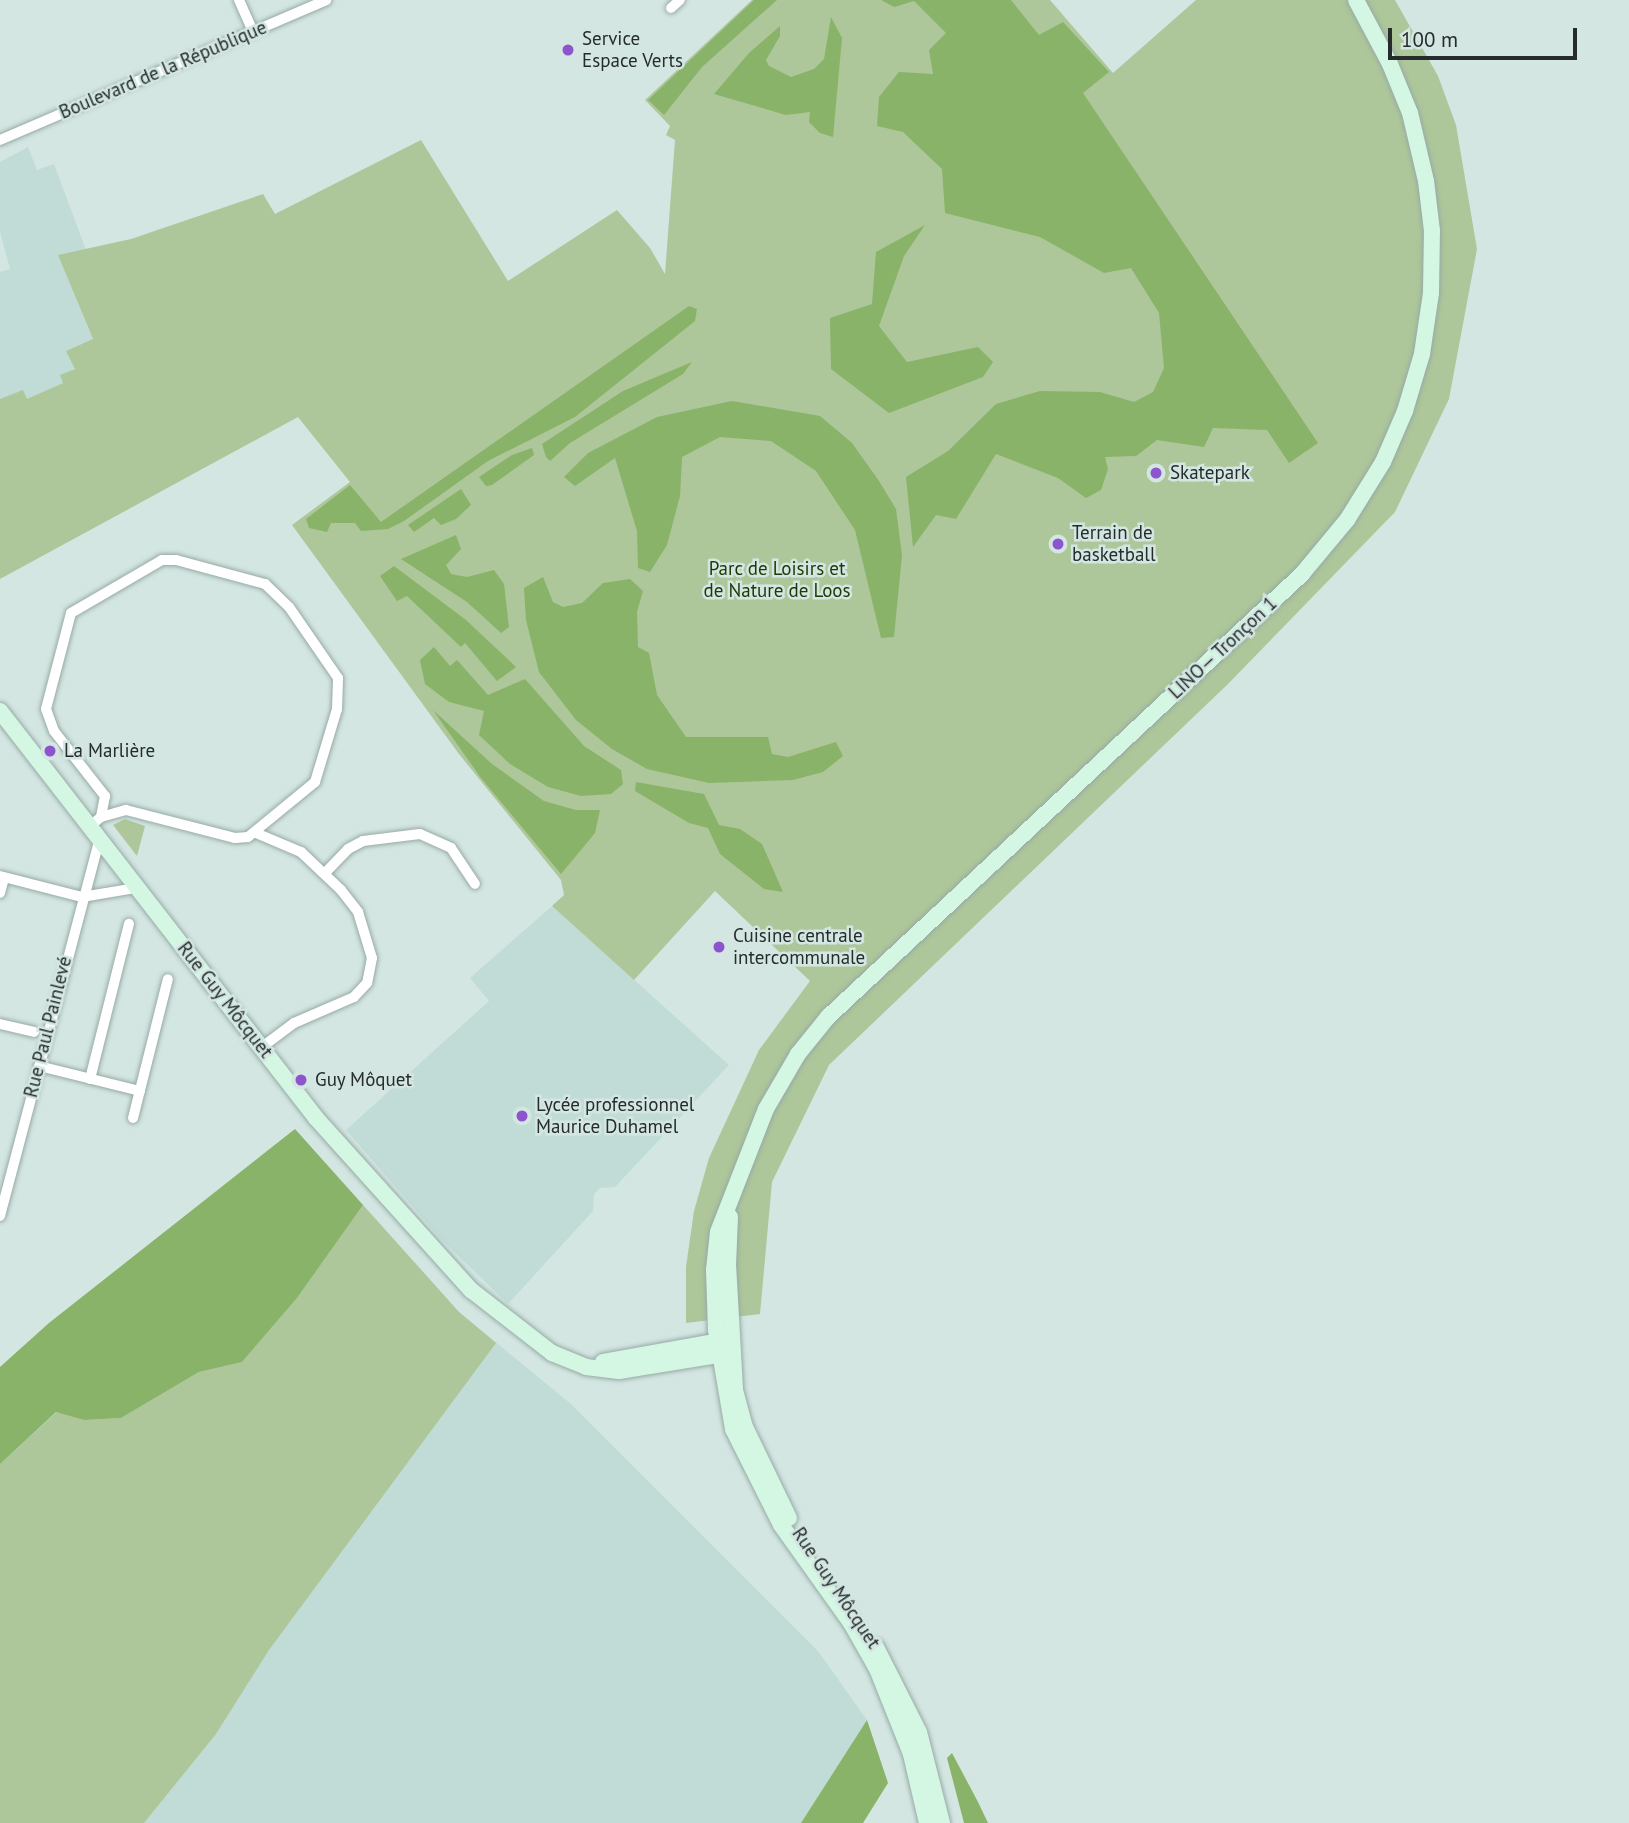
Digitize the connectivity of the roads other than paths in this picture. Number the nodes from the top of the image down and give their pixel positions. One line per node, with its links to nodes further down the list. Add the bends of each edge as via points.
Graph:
1 (239, 0): 4 (street)
2 (326, 0): 4 (street, Boulevard de la République)
3 (1356, 0): 25 (main road, LINO— Tronçon 1, via 1410,113 1425,173 1432,231 1431,293 1422,354 1383,462 1347,520 1302,574 828,1017 773,1094 736,1184 728,1244)
4 (253, 32): 5 (street, Boulevard de la République)
5 (0, 140)
6 (0, 711): 7 (main road, Rue Guy Môcquet)
7 (96, 828): 8 (street, via 126,810 235,838); 8 (street, via 106,796 47,717 47,695 66,624 79,604 153,563 176,560 265,584 289,607 338,678 340,695 318,777); 12 (main road, Rue Guy Môcquet); 14 (street, Rue Paul Painlevé)
8 (256, 833): 9 (street, via 289,845)
9 (326, 873): 11 (street, via 348,849 363,841 420,834 451,848); 19 (street, via 358,912 371,951 370,975 354,997 294,1023)
10 (2, 877): 13 (street); 14 (street)
11 (475, 884)
12 (136, 888): 14 (street); 19 (main road, Rue Guy Môcquet)
13 (0, 894)
14 (82, 897): 20 (street, Rue Paul Painlevé)
15 (129, 924): 21 (street)
16 (169, 979): 22 (street)
17 (0, 1024): 18 (street)
18 (34, 1032)
19 (262, 1047): 25 (main road, Rue Guy Môcquet, via 316,1118 452,1273 560,1357 611,1371)
20 (39, 1066): 21 (street); 24 (street, Rue Paul Painlevé)
21 (90, 1079): 22 (street)
22 (140, 1091): 23 (street)
23 (133, 1118)
24 (0, 1216)
25 (724, 1347): 26 (main road, Rue Guy Môcquet, via 740,1444 781,1525 858,1633 890,1697 911,1754); 27 (main road, Rue Guy Môcquet, via 747,1432 787,1514 905,1698 929,1760)
26 (927, 1823)
27 (942, 1823)

